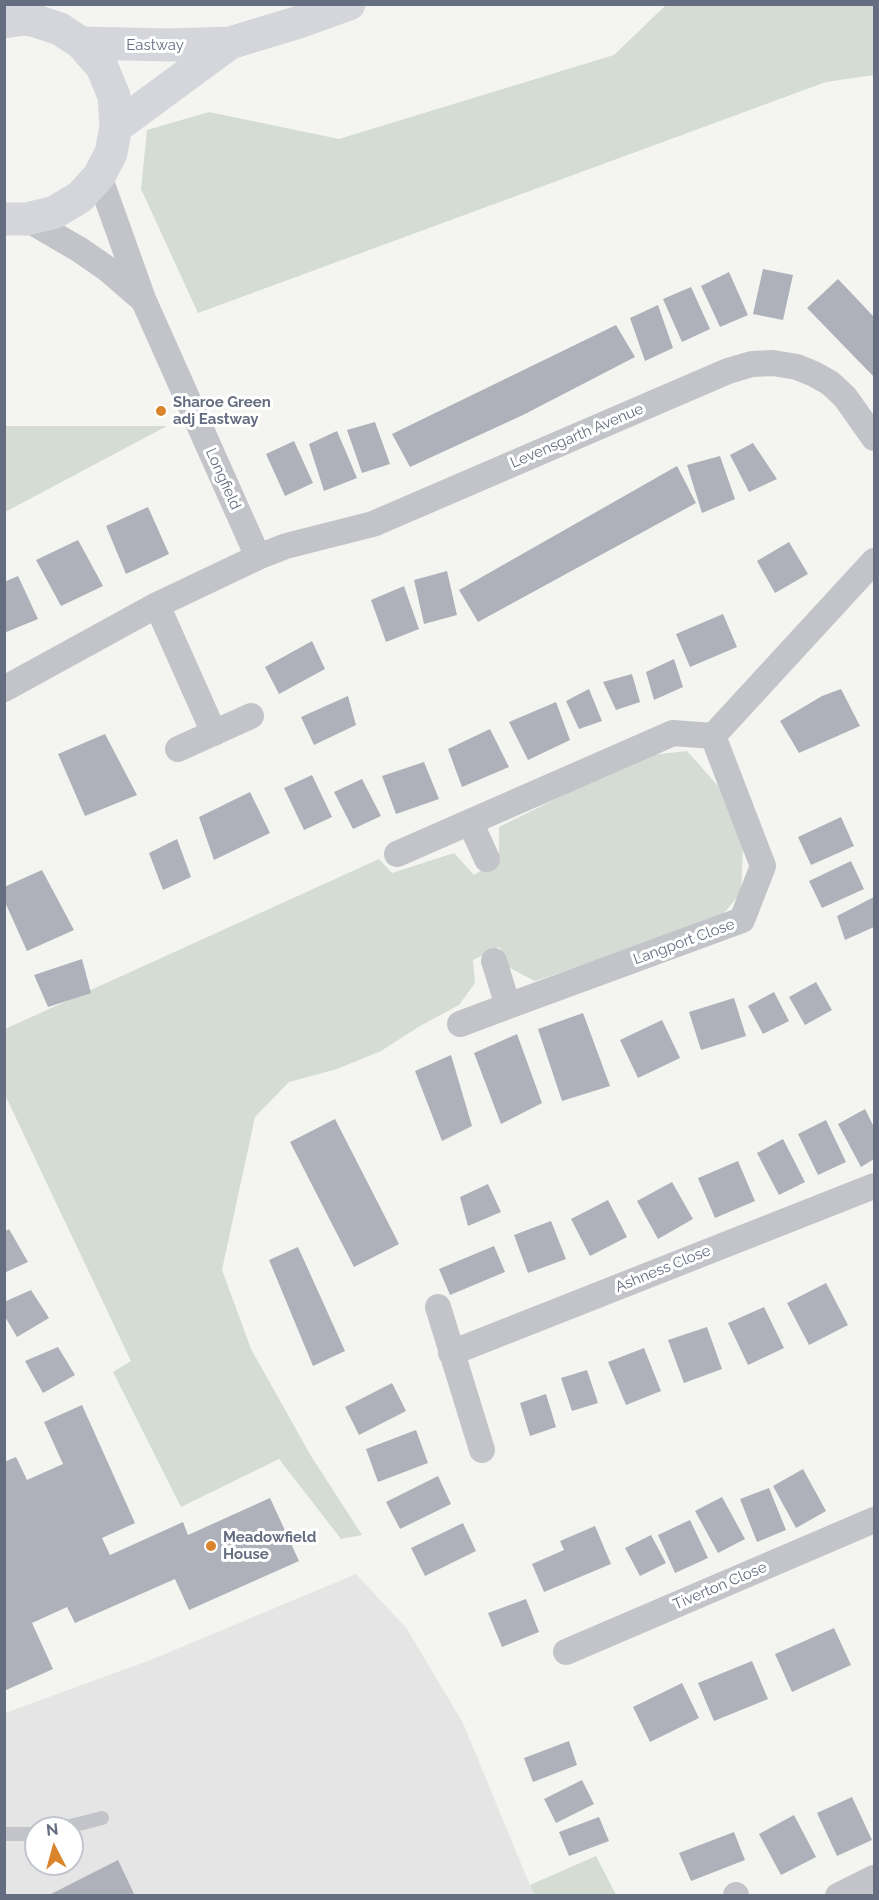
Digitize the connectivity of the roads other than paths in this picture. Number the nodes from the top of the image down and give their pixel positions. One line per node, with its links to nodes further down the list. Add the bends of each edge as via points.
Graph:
1 (349, 4): 4 (main road, Eastway)
2 (11, 15): 3 (main road, Eastway, via 60,29)
3 (81, 43): 4 (main road, Eastway); 5 (main road, Eastway, via 102,67 114,96)
4 (230, 43): 5 (main road, Eastway)
5 (116, 127): 6 (main road, Eastway, via 111,153)
6 (99, 176): 7 (main road, Eastway, via 80,197 55,212); 8 (street, Longfield)
7 (16, 219): 8 (street, Longfield, via 80,250)
8 (142, 299): 10 (street, Longfield)
9 (874, 438): 10 (street, Levensgarth Avenue, via 830,383 797,367 752,364 373,524)
10 (258, 557): 12 (street)
11 (874, 561): 16 (street)
12 (157, 605): 13 (street); 15 (street)
13 (4, 689)
14 (251, 716): 15 (street)
15 (214, 733): 17 (street)
16 (712, 736): 18 (street, via 673,733); 22 (street, Langport Close, via 763,866 742,920)
17 (178, 749)
18 (470, 822): 19 (street); 20 (street)
19 (397, 854)
20 (487, 859)
21 (494, 961): 22 (street)
22 (508, 1006): 23 (street, Langport Close)
23 (460, 1024)
24 (874, 1186): 26 (street, Ashness Close)
25 (438, 1307): 26 (street)
26 (452, 1353): 27 (street)
27 (482, 1450)
28 (874, 1520): 29 (street, Tiverton Close)
29 (566, 1652)
30 (102, 1818): 31 (lane)
31 (84, 1823)
32 (4, 1834): 33 (lane)
33 (24, 1834)
34 (874, 1878): 35 (street)
35 (838, 1896)

